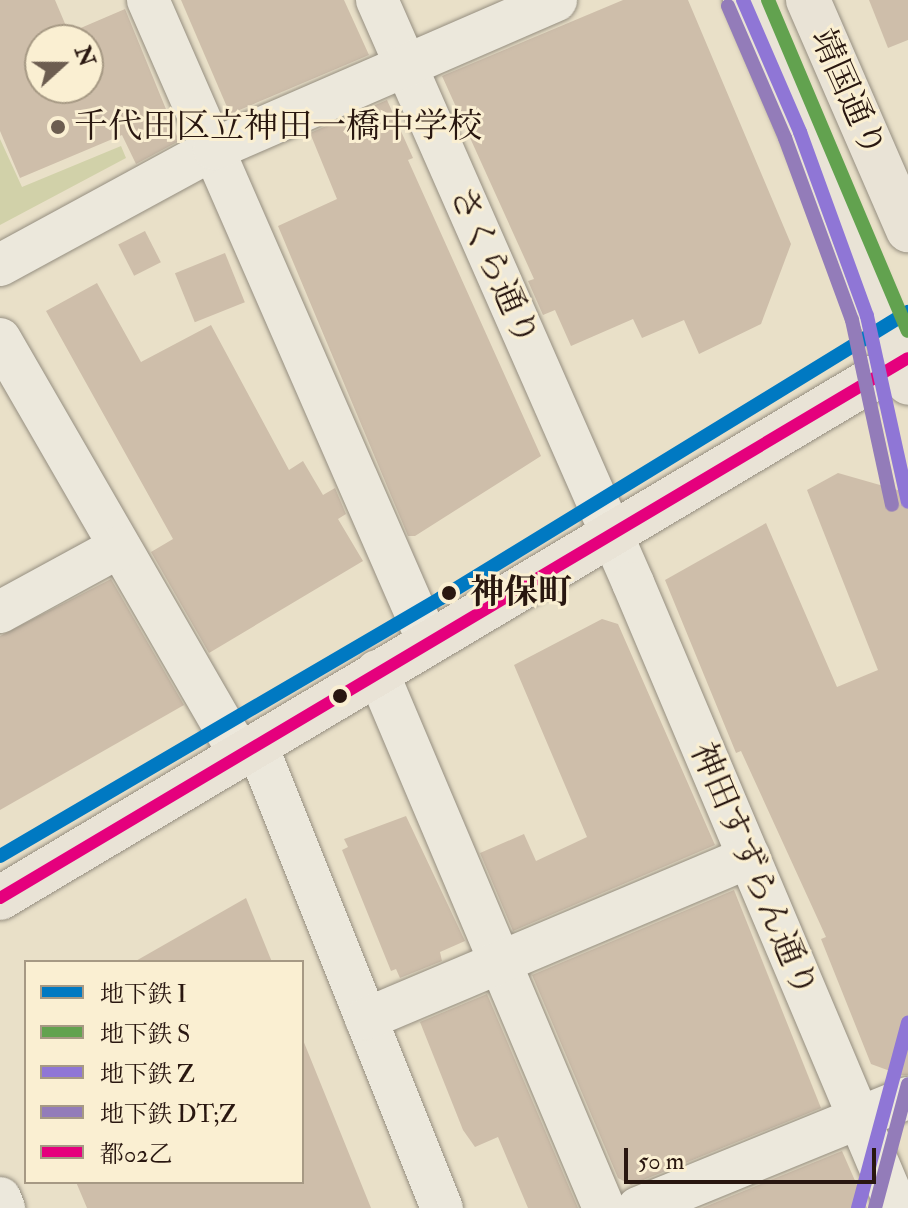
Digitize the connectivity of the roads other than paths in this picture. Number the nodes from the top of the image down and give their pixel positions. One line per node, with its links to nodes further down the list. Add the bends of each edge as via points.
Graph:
1 (148, 0): 7 (street)
2 (377, 0): 6 (street, さくら通り)
3 (556, 0): 6 (street)
4 (745, 0): 11 (main road, 靖国通り)
5 (808, 0): 8 (main road, 靖国通り)
6 (405, 63): 7 (street); 12 (street, さくら通り)
7 (214, 149): 9 (street); 15 (street)
8 (908, 230)
9 (0, 265)
10 (0, 339): 13 (street)
11 (905, 368): 12 (main road)
12 (611, 532): 15 (main road); 18 (street, 神田すずらん通り)
13 (119, 547): 14 (street); 17 (street)
14 (0, 612)
15 (427, 639): 16 (main road)
16 (377, 671): 17 (main road); 20 (street)
17 (249, 751): 19 (main road); 21 (street)
18 (749, 857): 20 (street); 23 (street, 神田すずらん通り)
19 (0, 898)
20 (499, 963): 21 (street); 27 (street)
21 (366, 1019): 26 (street)
22 (908, 1098): 23 (street)
23 (859, 1118): 28 (street); 29 (street, 神田すずらん通り)
24 (0, 1198): 25 (street)
25 (4, 1208)
26 (442, 1208)
27 (604, 1208)
28 (638, 1208)
29 (897, 1208)

